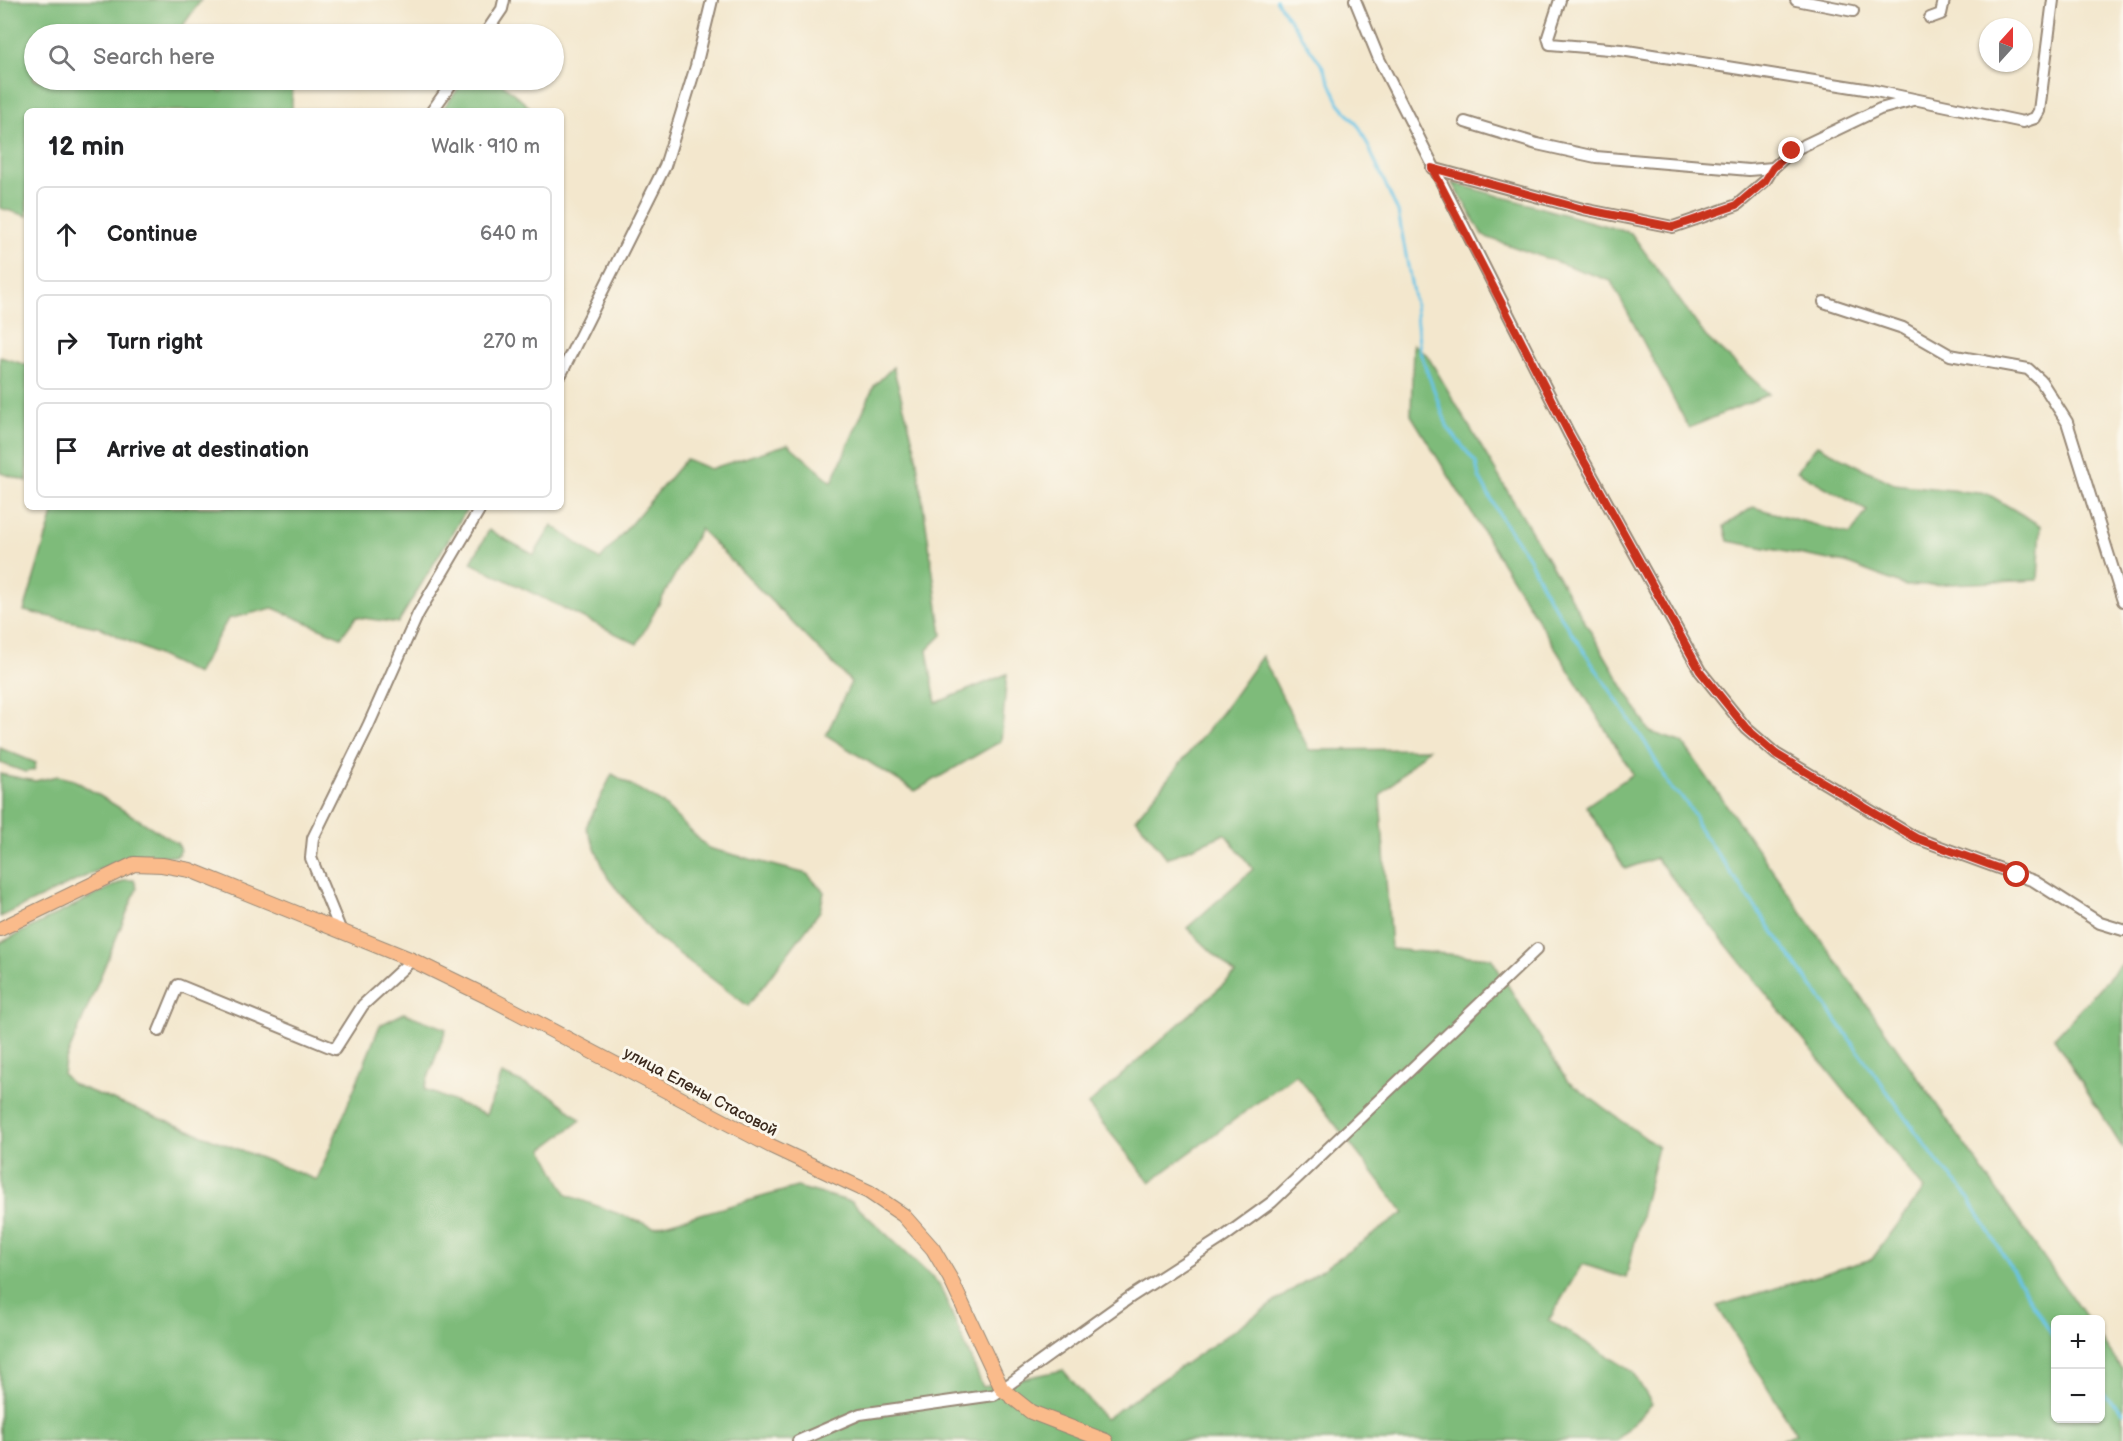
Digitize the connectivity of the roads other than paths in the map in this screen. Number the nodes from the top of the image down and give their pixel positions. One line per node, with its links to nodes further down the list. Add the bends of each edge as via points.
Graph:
1 (504, 0): 10 (street)
2 (712, 0): 18 (street, via 665,166)
3 (1355, 0): 15 (street)
4 (1560, 0): 12 (street, via 1548,37 1550,44 1621,50)
5 (1796, 0): 8 (street)
6 (1944, 0): 9 (street, via 1941,14)
7 (2053, 0): 12 (street, via 2036,118 2023,122)
8 (1853, 11)
9 (1930, 18)
10 (492, 24)
11 (447, 90): 13 (street)
12 (1915, 100): 16 (street, via 1880,109 1792,151)
13 (434, 108)
14 (1465, 122): 16 (street, via 1596,157 1749,170)
15 (1432, 168): 16 (street, via 1583,209 1673,227 1737,205 1765,181); 23 (street, via 1569,434 1700,671 1746,728 1776,754 1916,838 2034,881 2100,923)
16 (1773, 168)
17 (1824, 302): 20 (street, via 1903,328 1950,355 2028,369 2041,381 2067,422)
18 (564, 368)
19 (479, 510): 21 (street, via 418,614 313,838 310,858)
20 (2123, 601)
21 (340, 929): 22 (main road, улица Елены Стасовой, via 190,870 134,864); 25 (main road, улица Елены Стасовой)
22 (0, 930)
23 (2123, 930)
24 (1537, 949): 27 (street, via 1272,1202)
25 (412, 960): 26 (street, via 363,1005 335,1048 178,985); 27 (main road, улица Елены Стасовой, via 771,1146 869,1192 903,1215 933,1249 950,1278)
26 (159, 1031)
27 (1002, 1389): 28 (street, via 994,1395 860,1414); 29 (main road, улица Елены Стасовой, via 1031,1412)
28 (798, 1441)
29 (1106, 1441)

